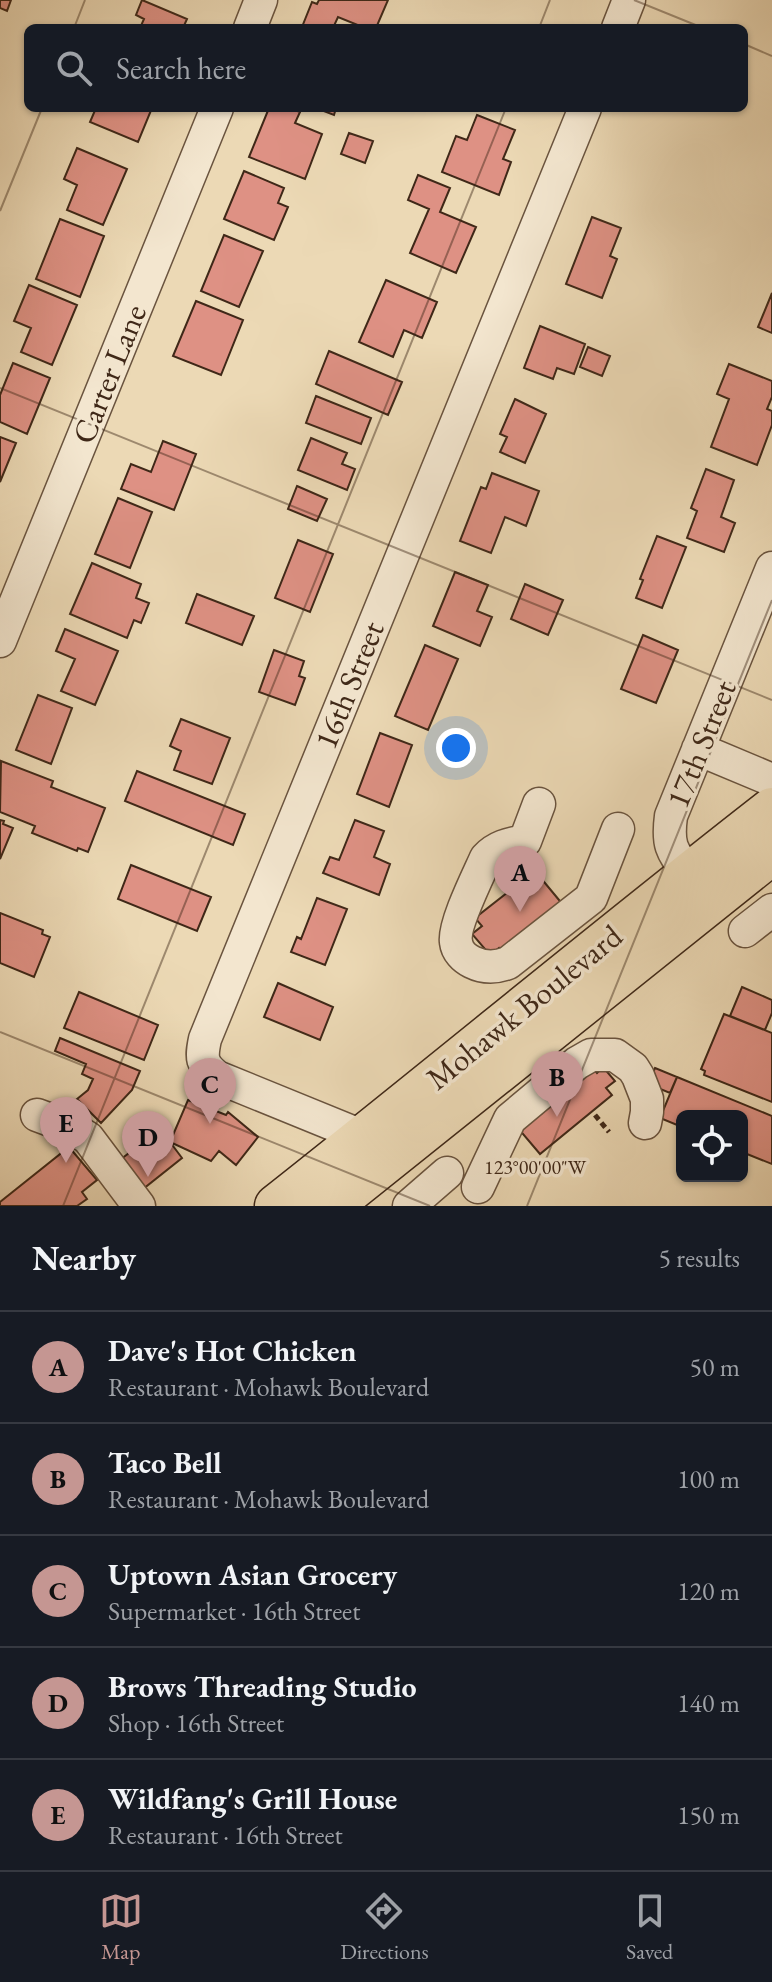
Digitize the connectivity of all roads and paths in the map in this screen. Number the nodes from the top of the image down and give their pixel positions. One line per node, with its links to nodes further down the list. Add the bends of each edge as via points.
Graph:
1 (261, 0): 3 (street)
2 (629, 0): 4 (street)
3 (252, 24)
4 (620, 24)
5 (215, 112): 8 (street, Carter Lane)
6 (583, 112): 24 (street, 16th Street, via 202,1052 217,1077)
7 (772, 569): 9 (street, 17th Street)
8 (0, 641)
9 (698, 749): 10 (street); 16 (street, 17th Street, via 669,830 672,852)
10 (772, 780)
11 (539, 804): 17 (street, via 525,841 492,852)
12 (772, 809): 16 (main road, Mohawk Boulevard)
13 (618, 829): 17 (street, via 591,898 508,963 494,968 461,954 456,942 459,921)
14 (772, 853): 24 (main road, Mohawk Boulevard)
15 (514, 862): 17 (street)
16 (689, 874): 24 (main road, Mohawk Boulevard)
17 (472, 892)
18 (772, 910): 19 (street)
19 (745, 931)
20 (37, 1115): 27 (street, via 88,1138)
21 (595, 1115): 23 (path)
22 (645, 1123): 26 (street, via 647,1099 633,1068 615,1055 591,1055 510,1119)
23 (609, 1132)
24 (382, 1144): 28 (main road, Mohawk Boulevard); 29 (main road, Mohawk Boulevard)
25 (447, 1173): 30 (street)
26 (478, 1187)
27 (139, 1206)
28 (276, 1206)
29 (331, 1206)
30 (409, 1206)

